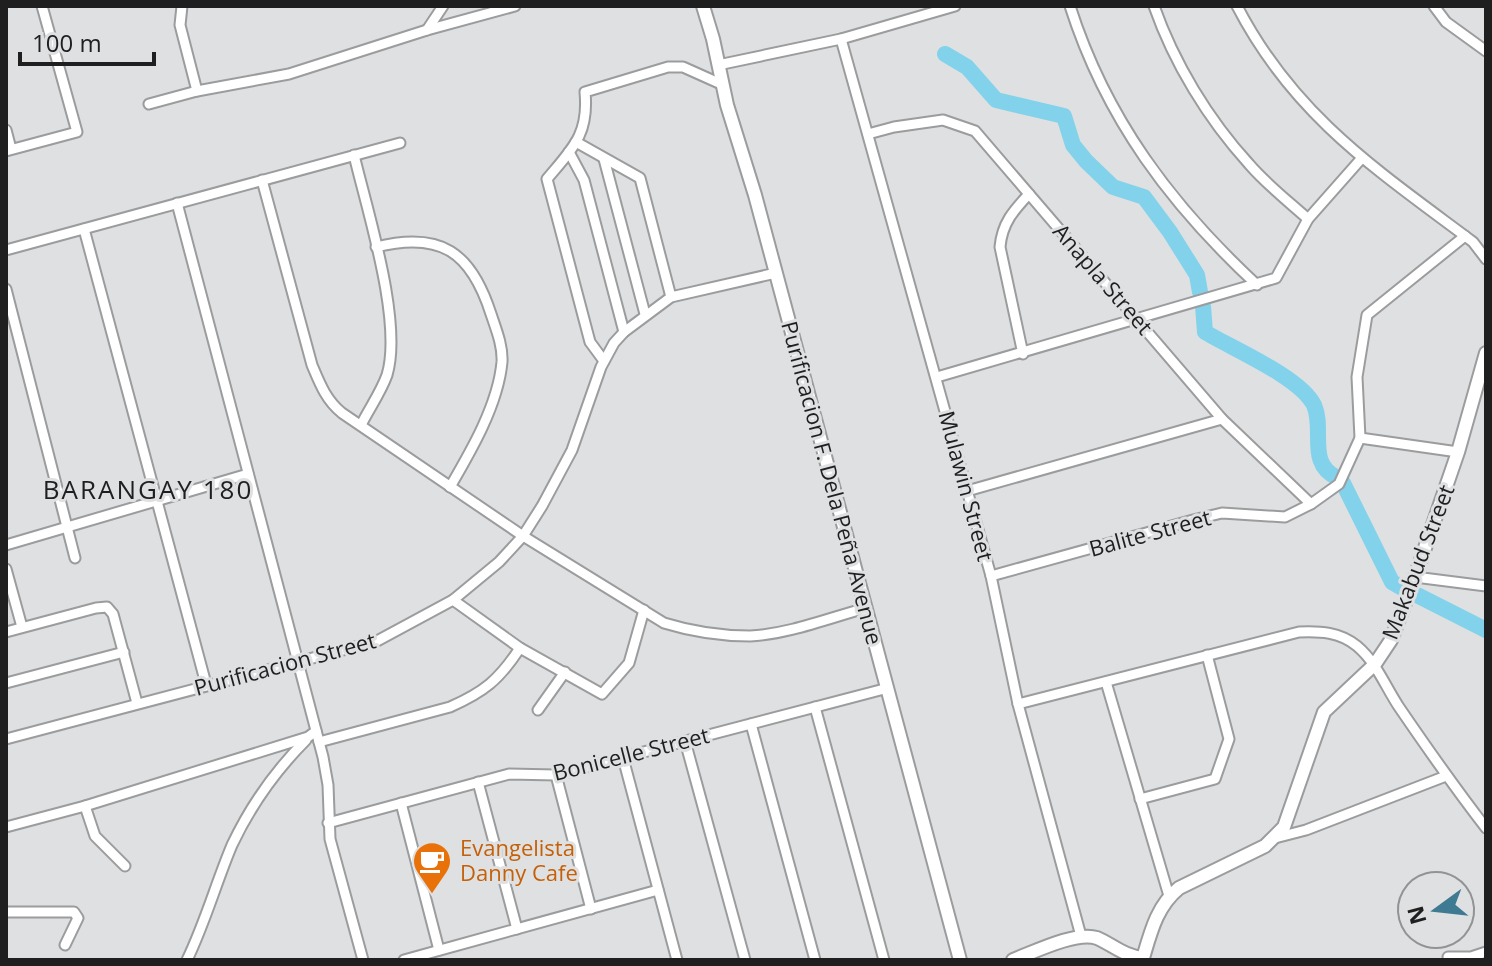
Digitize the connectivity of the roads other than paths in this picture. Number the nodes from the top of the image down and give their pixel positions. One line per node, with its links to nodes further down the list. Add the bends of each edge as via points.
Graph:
1 (42, 6): 22 (street, via 77,132)
2 (182, 6): 16 (street, via 180,25)
3 (443, 6): 11 (street)
4 (515, 6): 11 (street)
5 (703, 6): 14 (street, Purificacion F. Dela Peña Avenue)
6 (955, 6): 12 (street)
7 (1070, 6): 37 (street, via 1104,91 1135,145 1201,231)
8 (1154, 6): 30 (street, via 1200,102 1249,165)
9 (1237, 6): 26 (street, via 1291,90)
10 (1434, 6): 13 (street, via 1446,22)
11 (427, 30): 16 (street, via 289,74)
12 (841, 39): 14 (street); 19 (street, Mulawin Street)
13 (1484, 47)
14 (718, 65): 15 (street, Purificacion F. Dela Peña Avenue)
15 (721, 84): 20 (street, via 683,67 668,67 585,92 587,113); 36 (street, Purificacion F. Dela Peña Avenue)
16 (197, 91): 17 (street)
17 (149, 104)
18 (6, 130): 22 (street)
19 (868, 134): 28 (street, Anapla Street, via 943,120 975,131); 46 (street, Mulawin Street)
20 (576, 142): 23 (street); 25 (street)
21 (400, 143): 24 (street)
22 (9, 150)
23 (569, 152): 42 (street, via 584,180); 45 (street, via 547,179 590,342)
24 (354, 155): 27 (street); 33 (street)
25 (604, 159): 39 (street, via 640,178); 40 (street)
26 (1361, 159): 30 (street); 32 (street)
27 (262, 180): 29 (street); 48 (street, via 321,389 332,405)
28 (1029, 194): 41 (street, Anapla Street); 44 (street, via 1011,213 1000,247)
29 (177, 203): 31 (street); 51 (street)
30 (1308, 219): 37 (street, via 1276,278)
31 (84, 229): 34 (street); 54 (street)
32 (1465, 236): 35 (street); 49 (street, Balite Street, via 1367,315 1357,377)
33 (376, 247): 48 (street, via 390,325 389,357 387,375); 52 (street, via 419,240 462,259 475,274 499,339 502,362 487,419)
34 (6, 250)
35 (1486, 259)
36 (776, 273): 39 (street, Purificacion Street); 65 (street, Purificacion F. Dela Peña Avenue)
37 (1257, 285): 41 (street)
38 (6, 289): 56 (street)
39 (671, 297): 40 (street, Purificacion Street)
40 (645, 314): 42 (street, Purificacion Street)
41 (1138, 320): 44 (street); 47 (street, Anapla Street)
42 (624, 332): 45 (street, Purificacion Street)
43 (1486, 353): 50 (street, Makabud Street)
44 (1023, 354): 46 (street)
45 (604, 361): 57 (street, Purificacion Street, via 572,450)
46 (937, 377): 53 (street, Mulawin Street)
47 (1222, 419): 53 (street); 55 (street, Anapla Street)
48 (361, 425): 52 (street)
49 (1360, 438): 50 (street); 55 (street, Balite Street, via 1339,484)
50 (1458, 452): 62 (street, Makabud Street)
51 (248, 474): 54 (street); 72 (street)
52 (450, 487): 57 (street)
53 (967, 491): 61 (street, Mulawin Street)
54 (157, 501): 56 (street); 77 (street)
55 (1311, 504): 61 (street, Balite Street, via 1285,517 1222,513)
56 (67, 527): 58 (street); 59 (street)
57 (523, 536): 64 (street, Purificacion Street); 66 (street)
58 (6, 545)
59 (75, 558)
60 (6, 569): 67 (street)
61 (991, 576): 80 (street, Mulawin Street)
62 (1415, 577): 63 (street); 73 (street, Makabud Street, via 1391,640)
63 (1486, 586)
64 (453, 600): 69 (street); 72 (street, Purificacion Street, via 377,641)
65 (866, 608): 66 (street, via 748,636 683,629); 78 (street, Purificacion F. Dela Peña Avenue)
66 (644, 610): 74 (street, via 629,663 602,694)
67 (22, 627): 68 (street); 70 (street, via 107,607)
68 (6, 632)
69 (520, 648): 74 (street); 87 (street, via 494,682 465,701)
70 (124, 652): 76 (street); 79 (street)
71 (1207, 655): 73 (street, via 1320,631 1355,645); 75 (street); 92 (street, via 1229,739 1215,779)
72 (297, 661): 77 (street, Purificacion Street); 84 (street)
73 (1375, 664): 90 (street); 98 (street, Makabud Street, via 1324,712 1290,814)
74 (565, 672): 82 (street)
75 (1106, 682): 80 (street); 92 (street)
76 (6, 683)
77 (206, 684): 79 (street, Purificacion Street)
78 (888, 688): 81 (street, Bonicelle Street); 118 (street, Purificacion F. Dela Peña Avenue)
79 (137, 703): 85 (street, Purificacion Street)
80 (1018, 704): 105 (street, Mulawin Street)
81 (815, 707): 83 (street, Bonicelle Street); 117 (street)
82 (538, 710)
83 (751, 724): 86 (street, Bonicelle Street); 116 (street)
84 (312, 734): 87 (street); 94 (street); 111 (street, via 248,815)
85 (6, 739)
86 (685, 741): 88 (street, Bonicelle Street); 115 (street)
87 (319, 742): 95 (street, via 328,785)
88 (623, 758): 89 (street, Bonicelle Street); 100 (street)
89 (556, 775): 91 (street, Bonicelle Street, via 517,773); 102 (street)
90 (1446, 776): 97 (street); 98 (street)
91 (478, 782): 93 (street, Bonicelle Street); 104 (street)
92 (1140, 799): 101 (street)
93 (401, 803): 95 (street, Bonicelle Street); 107 (street)
94 (85, 806): 96 (street); 99 (street, via 95,836)
95 (328, 823): 112 (street)
96 (6, 827)
97 (1486, 828)
98 (1275, 838): 101 (street)
99 (125, 866)
100 (658, 890): 102 (street); 114 (street)
101 (1169, 896): 110 (street)
102 (591, 909): 104 (street)
103 (6, 912): 106 (street, via 74,912 78,918)
104 (517, 929): 107 (street)
105 (1081, 936): 110 (street); 119 (street)
106 (65, 945)
107 (439, 950): 113 (street)
108 (1486, 952): 109 (street)
109 (1448, 957)
110 (1143, 959)
111 (187, 960)
112 (363, 960)
113 (404, 960)
114 (677, 960)
115 (745, 960)
116 (815, 960)
117 (884, 960)
118 (960, 960)
119 (1013, 960)

